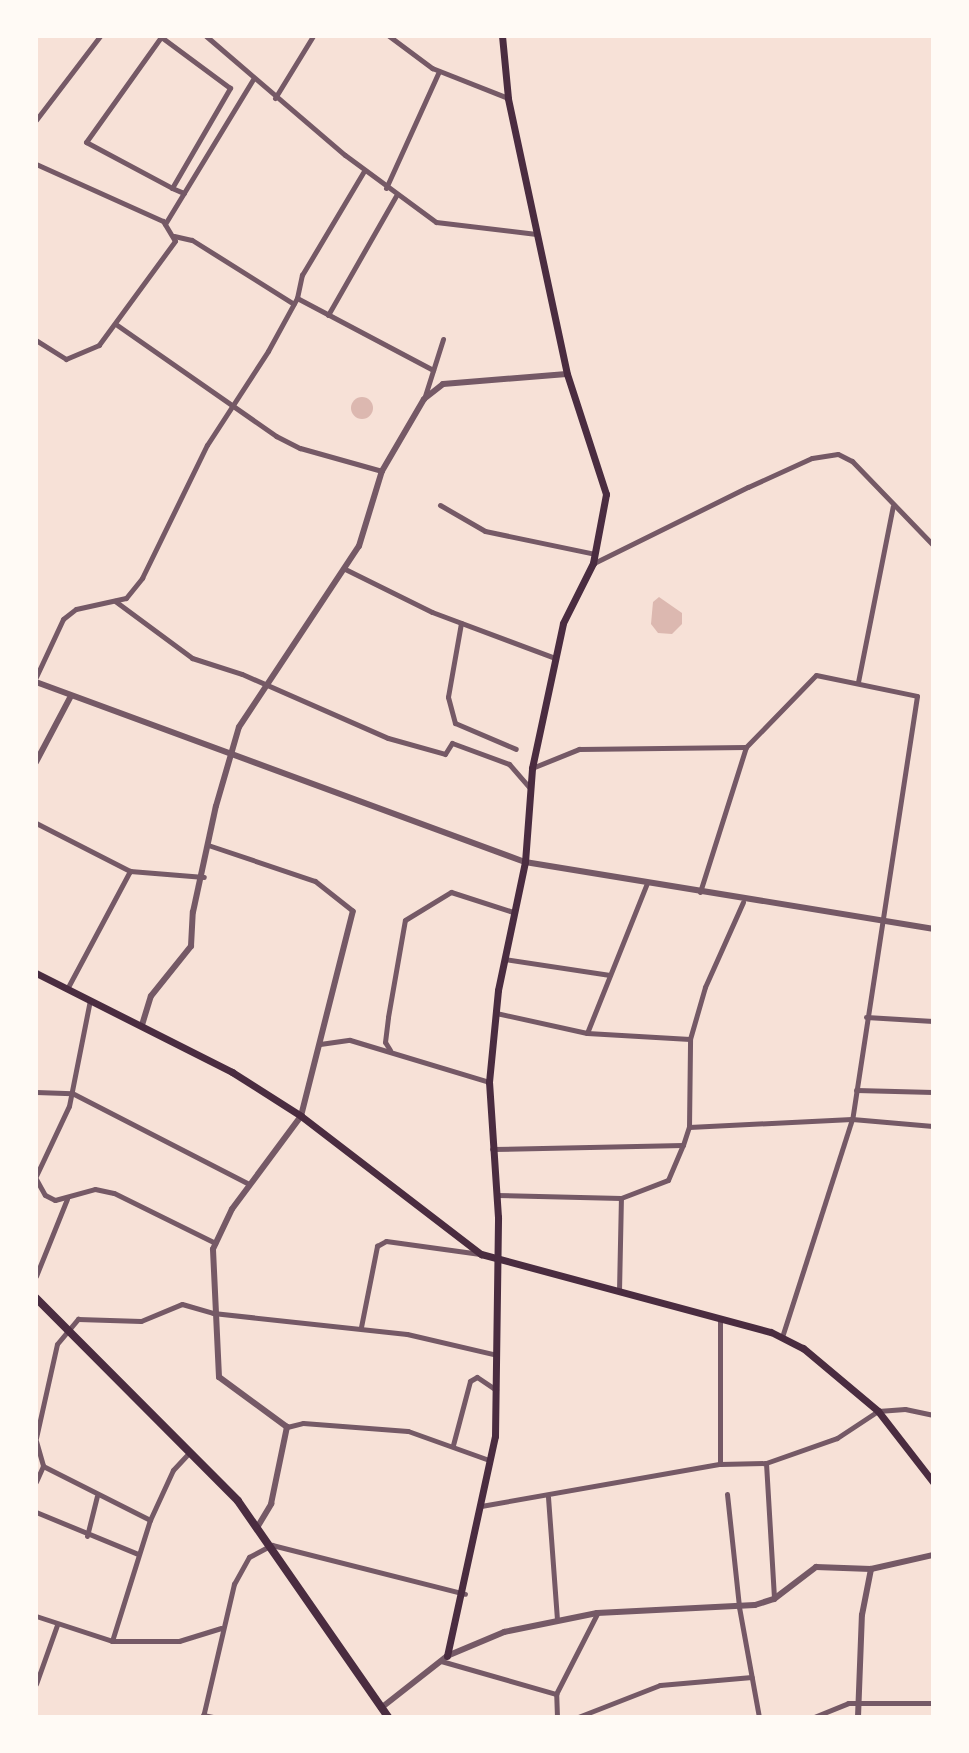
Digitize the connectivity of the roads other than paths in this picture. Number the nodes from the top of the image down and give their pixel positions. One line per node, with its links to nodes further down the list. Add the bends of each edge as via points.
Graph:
1 (100, 36): 10 (street)
2 (206, 36): 7 (street)
3 (313, 36): 8 (street)
4 (389, 36): 6 (street)
5 (502, 36): 9 (main road)
6 (439, 71): 9 (street); 14 (street)
7 (253, 79): 8 (street); 15 (street)
8 (275, 98): 12 (street)
9 (508, 98): 18 (main road)
10 (36, 120)
11 (36, 164): 17 (street)
12 (364, 171): 14 (street); 20 (street, via 302,275)
13 (172, 188): 13 (street, via 86,142 161,37 230,88); 15 (street)
14 (386, 188): 16 (street)
15 (184, 193): 17 (street)
16 (396, 196): 18 (street, via 449,227); 21 (street)
17 (165, 224): 19 (street)
18 (536, 234): 26 (main road)
19 (173, 236): 20 (street, via 192,240); 22 (street, via 165,258)
20 (296, 301): 21 (street); 28 (street)
21 (328, 315): 25 (street)
22 (117, 325): 24 (street, via 99,345 74,359); 28 (street)
23 (443, 339): 25 (street)
24 (36, 340)
25 (433, 370): 27 (street)
26 (567, 374): 27 (street, via 443,384); 33 (main road, via 603,472 605,520)
27 (424, 399): 29 (street)
28 (232, 404): 29 (street, via 300,448); 36 (street, via 142,578 126,598)
29 (382, 471): 35 (street, via 367,527)
30 (440, 505): 33 (street, via 485,531)
31 (893, 506): 32 (street); 34 (street, via 852,461 838,454 824,456 708,505); 40 (street)
32 (933, 545)
33 (596, 554): 34 (main road)
34 (593, 563): 38 (main road, via 563,623)
35 (345, 569): 37 (street); 41 (street)
36 (115, 601): 39 (street, via 76,609 63,619); 41 (street, via 192,658)
37 (461, 623): 38 (street); 44 (street, via 448,697 455,723)
38 (555, 658): 47 (main road)
39 (36, 680): 42 (street)
40 (858, 682): 43 (street, via 816,675); 59 (street, via 917,696)
41 (266, 683): 45 (street, via 239,727); 48 (street, via 388,738 445,754 452,743 509,764)
42 (71, 696): 45 (street); 46 (street)
43 (746, 747): 47 (street, via 579,749); 55 (street)
44 (516, 749)
45 (233, 755): 50 (street); 51 (street)
46 (36, 762)
47 (532, 768): 48 (main road)
48 (531, 789): 51 (main road)
49 (36, 823): 52 (street)
50 (208, 845): 53 (street); 57 (street, via 315,881)
51 (525, 862): 54 (street); 58 (main road)
52 (130, 871): 53 (street); 64 (street)
53 (204, 877): 69 (street, via 193,912 191,946 151,996)
54 (647, 883): 55 (street); 63 (street)
55 (700, 893): 56 (street)
56 (743, 902): 59 (street); 71 (street, via 705,987)
57 (353, 911): 72 (street)
58 (513, 912): 61 (main road); 73 (street, via 451,892 405,920 385,1042)
59 (880, 923): 60 (street); 67 (street)
60 (933, 929)
61 (504, 959): 63 (street); 66 (main road)
62 (36, 973): 64 (main road)
63 (610, 975): 70 (street)
64 (67, 989): 65 (main road)
65 (90, 1000): 69 (main road); 78 (street)
66 (496, 1013): 70 (street); 74 (main road)
67 (866, 1017): 68 (street); 75 (street)
68 (933, 1021)
69 (142, 1025): 79 (main road)
70 (587, 1033): 71 (street)
71 (690, 1039): 82 (street)
72 (320, 1044): 73 (street, via 350,1040); 79 (street)
73 (390, 1050): 74 (street)
74 (489, 1082): 84 (main road)
75 (856, 1090): 77 (street); 80 (street)
76 (36, 1092): 78 (street)
77 (933, 1092)
78 (72, 1093): 85 (street, via 61,1132); 86 (street)
79 (301, 1116): 86 (street); 92 (main road)
80 (852, 1119): 81 (street); 82 (street); 101 (street)
81 (933, 1126)
82 (689, 1127): 83 (street)
83 (683, 1145): 84 (street); 90 (street, via 668,1180)
84 (492, 1149): 88 (main road)
85 (36, 1177): 87 (street)
86 (249, 1184): 91 (street)
87 (38, 1188): 89 (street, via 55,1200)
88 (496, 1195): 90 (street); 93 (main road)
89 (67, 1198): 91 (street, via 95,1189 114,1193); 94 (street)
90 (621, 1198): 95 (street)
91 (215, 1243): 97 (street)
92 (481, 1254): 93 (main road); 99 (street, via 386,1241 377,1246)
93 (497, 1261): 95 (main road); 102 (main road)
94 (36, 1276)
95 (619, 1291): 98 (main road)
96 (36, 1298): 100 (main road)
97 (213, 1313): 99 (street); 100 (street, via 182,1304 141,1321 78,1319); 107 (street, via 219,1377)
98 (720, 1318): 101 (main road); 113 (street)
99 (361, 1327): 102 (street)
100 (67, 1328): 106 (street, via 57,1344); 110 (main road)
101 (782, 1338): 104 (main road, via 832,1369)
102 (497, 1355): 103 (main road)
103 (497, 1391): 109 (street, via 477,1377 470,1381); 111 (main road)
104 (878, 1411): 105 (street); 112 (street, via 837,1438); 116 (main road)
105 (933, 1415)
106 (38, 1420): 108 (street)
107 (287, 1427): 109 (street, via 303,1423 408,1431); 123 (street, via 271,1504)
108 (36, 1440): 114 (street)
109 (453, 1445): 111 (street)
110 (192, 1450): 122 (street, via 173,1470); 123 (main road)
111 (490, 1460): 120 (main road)
112 (766, 1463): 113 (street); 130 (street)
113 (720, 1464): 119 (street)
114 (43, 1466): 115 (street); 118 (street)
115 (36, 1482)
116 (933, 1482)
117 (727, 1494): 131 (street)
118 (97, 1496): 122 (street); 124 (street)
119 (548, 1497): 120 (street); 134 (street)
120 (481, 1506): 129 (main road, via 467,1559)
121 (36, 1512): 124 (street)
122 (150, 1520): 126 (street)
123 (258, 1526): 125 (main road)
124 (87, 1536): 126 (street)
125 (272, 1545): 129 (street); 136 (street, via 249,1557 234,1584); 145 (main road)
126 (138, 1554): 137 (street)
127 (933, 1555): 128 (street)
128 (871, 1569): 130 (street, via 816,1567); 144 (street, via 862,1615)
129 (465, 1594): 138 (main road)
130 (774, 1599): 131 (street)
131 (739, 1607): 132 (street); 140 (street)
132 (597, 1613): 134 (street); 142 (street)
133 (36, 1616): 135 (street)
134 (557, 1620): 138 (street, via 504,1632)
135 (57, 1625): 137 (street); 141 (street)
136 (221, 1628): 137 (street, via 179,1641); 146 (street)
137 (112, 1641)
138 (447, 1656): 139 (street)
139 (440, 1661): 142 (street); 145 (street)
140 (752, 1677): 150 (street, via 660,1685); 151 (street)
141 (36, 1684)
142 (556, 1694): 149 (street)
143 (933, 1703): 144 (street)
144 (859, 1705): 152 (street, via 848,1703); 153 (street)
145 (381, 1708): 148 (main road)
146 (203, 1716): 147 (street)
147 (213, 1717)
148 (388, 1717)
149 (557, 1717)
150 (578, 1717)
151 (759, 1717)
152 (814, 1717)
153 (858, 1717)

